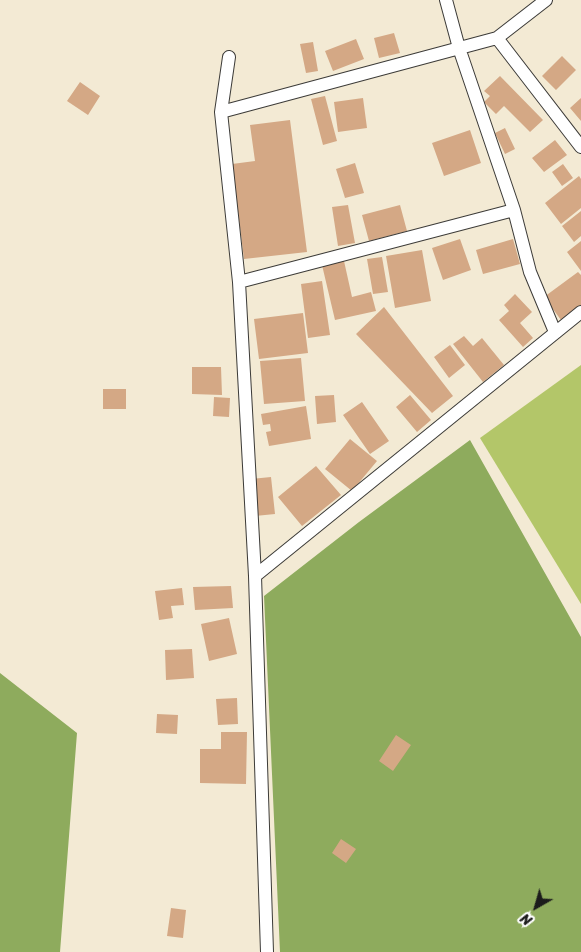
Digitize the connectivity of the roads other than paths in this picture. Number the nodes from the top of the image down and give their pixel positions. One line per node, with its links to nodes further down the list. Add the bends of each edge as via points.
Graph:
1 (446, 0): 4 (street)
2 (546, 0): 3 (street)
3 (497, 38): 4 (street); 7 (street)
4 (459, 48): 6 (street); 8 (street)
5 (229, 57): 6 (street)
6 (221, 112): 9 (street)
7 (581, 147)
8 (514, 210): 9 (street); 11 (street, via 530,272)
9 (239, 282): 12 (street)
10 (581, 312): 11 (street)
11 (555, 332): 12 (street)
12 (255, 576): 13 (street)
13 (267, 952)

